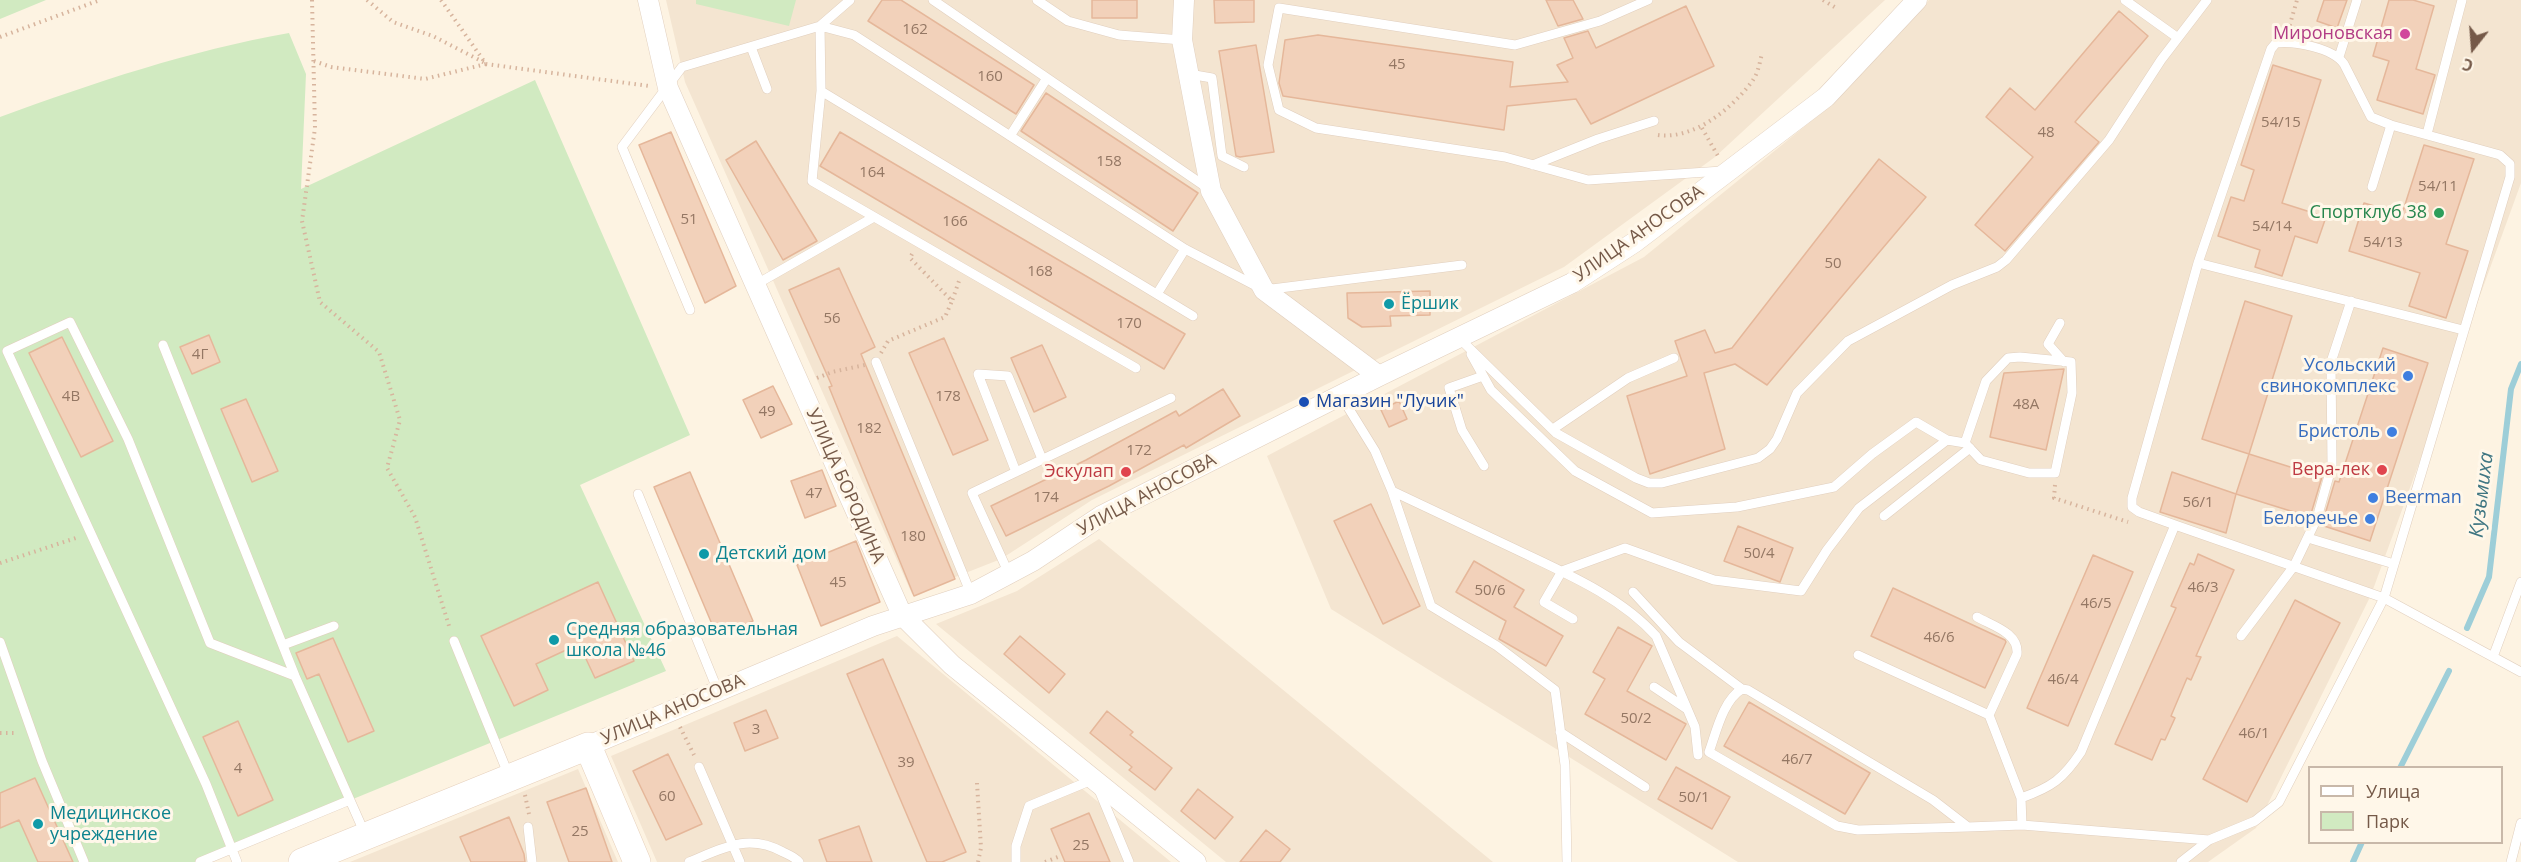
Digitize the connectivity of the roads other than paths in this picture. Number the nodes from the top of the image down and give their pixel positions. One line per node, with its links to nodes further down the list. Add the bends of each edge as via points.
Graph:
1 (648, 0): 19 (street, УЛИЦА БОРОДИНА)
2 (850, 0): 12 (lane)
3 (933, 0): 18 (lane)
4 (1037, 0): 14 (lane, via 1068,21 1119,35)
5 (1184, 0): 14 (street)
6 (1648, 0): 26 (lane, via 1600,21 1515,45 1279,8 1268,65 1279,110 1316,128 1505,157)
7 (1917, 0): 27 (street, УЛИЦА АНОСОВА, via 1826,97)
8 (2125, 0): 13 (lane)
9 (2207, 0): 13 (lane)
10 (2357, 0): 16 (lane)
11 (2459, 2): 24 (lane)
12 (820, 26): 15 (lane); 21 (lane); 25 (lane, via 854,35)
13 (2178, 38): 53 (lane, via 2109,140 2006,260 1848,341 1797,393 1777,440 1758,458 1649,483)
14 (1182, 40): 17 (street)
15 (751, 46): 19 (lane, via 682,67); 20 (lane)
16 (2339, 57): 23 (lane, via 2367,112); 33 (lane, via 2330,51 2285,42 2276,43 2271,49)
17 (1188, 74): 28 (lane, via 1212,78 1222,156); 30 (street)
18 (1047, 78): 25 (lane); 30 (lane)
19 (668, 88): 35 (street, УЛИЦА БОРОДИНА); 39 (lane, via 622,147)
20 (767, 89)
21 (820, 91): 31 (lane, via 812,181); 37 (lane)
22 (1654, 121): 26 (lane)
23 (2391, 125): 24 (lane); 29 (lane)
24 (2427, 134): 42 (lane, via 2500,155 2510,164 2510,177)
25 (1010, 136): 32 (lane)
26 (1533, 165): 27 (lane, via 1588,180)
27 (1724, 166): 43 (street, УЛИЦА АНОСОВА, via 1635,242 1572,283)
28 (1244, 167)
29 (2372, 187)
30 (1211, 191): 36 (street)
31 (874, 217): 35 (lane); 48 (lane)
32 (1185, 249): 36 (lane); 37 (lane)
33 (2198, 263): 38 (lane); 62 (lane, via 2132,498 2133,507 2139,512)
34 (1462, 265): 36 (lane)
35 (755, 285): 72 (street, УЛИЦА БОРОДИНА)
36 (1264, 290): 49 (street)
37 (1157, 294): 40 (lane)
38 (2351, 301): 42 (lane); 63 (lane, via 2331,362 2332,465 2318,518)
39 (690, 310)
40 (1193, 316)
41 (2060, 323): 47 (lane, via 2048,344)
42 (2463, 330): 64 (lane)
43 (1462, 340): 49 (street, УЛИЦА АНОСОВА); 50 (lane); 53 (lane)
44 (163, 345): 79 (lane)
45 (1674, 358): 53 (lane, via 1628,378)
46 (876, 362): 70 (lane)
47 (2064, 362): 55 (lane, via 2008,358 1986,381); 55 (lane, via 2071,362 2072,393 2055,473 2029,472 1981,460)
48 (1136, 368)
49 (1379, 376): 51 (street, УЛИЦА АНОСОВА)
50 (1483, 376): 54 (lane, via 1491,390 1575,471 1652,513 1737,507 1834,487 1916,422); 57 (lane, via 1449,388 1462,430)
51 (1341, 396): 59 (lane, via 1375,451); 67 (street, УЛИЦА АНОСОВА, via 1101,516)
52 (1171, 398): 56 (lane)
53 (1552, 429)
54 (1947, 440): 55 (lane); 66 (lane, via 1859,508 1801,591 1714,580 1625,548)
55 (1968, 445): 61 (lane)
56 (1042, 459): 58 (lane); 58 (lane, via 1008,376 978,374)
57 (1484, 466)
58 (1016, 472): 67 (lane, via 972,493)
59 (1392, 491): 66 (lane); 89 (lane, via 1431,606 1497,646 1555,690)
60 (638, 494): 86 (lane)
61 (1884, 516)
62 (2175, 525): 65 (lane); 96 (lane, via 2081,752 2067,773 2047,789)
63 (2308, 538): 64 (lane); 65 (lane)
64 (2394, 564): 71 (lane)
65 (2294, 566): 71 (lane); 76 (lane)
66 (1562, 571): 74 (lane, via 1544,602); 87 (lane, via 1626,608 1651,630)
67 (1010, 575): 70 (street, УЛИЦА АНОСОВА)
68 (2521, 582): 81 (lane)
69 (1633, 592): 85 (lane, via 1679,642)
70 (971, 594): 72 (street, УЛИЦА АНОСОВА)
71 (2384, 598): 81 (lane); 103 (lane, via 2279,802 2255,821)
72 (902, 615): 86 (street, УЛИЦА АНОСОВА); 93 (street, УЛИЦА БОРОДИНА, via 952,665)
73 (1977, 617): 88 (lane, via 2012,636 2018,644)
74 (1573, 619)
75 (334, 626): 79 (lane)
76 (2241, 636)
77 (454, 641): 94 (lane)
78 (0, 642): 106 (lane, via 42,761)
79 (283, 645): 83 (lane)
80 (1858, 655): 88 (lane)
81 (2493, 657): 82 (lane)
82 (2521, 672)
83 (296, 676): 97 (lane); 105 (lane, via 210,643 128,439 70,322 7,351 206,784)
84 (1654, 687): 87 (lane)
85 (1742, 689): 101 (lane, via 1933,800); 101 (lane, via 1725,710 1709,752 1837,826 1858,830)
86 (718, 691): 90 (street, УЛИЦА АНОСОВА)
87 (1687, 709): 91 (lane, via 1695,727)
88 (1989, 715): 96 (lane)
89 (1560, 732): 95 (lane); 118 (lane, via 1565,765)
90 (588, 746): 94 (street, УЛИЦА АНОСОВА); 111 (street)
91 (1698, 755)
92 (699, 767): 104 (lane)
93 (1094, 779): 115 (lane, via 1029,806 1016,846); 116 (lane); 117 (street, УЛИЦА БОРОДИНА)
94 (511, 782): 102 (street, УЛИЦА АНОСОВА)
95 (1645, 787)
96 (2020, 798): 99 (lane)
97 (350, 800): 102 (lane); 105 (lane)
98 (2521, 823): 120 (lane)
99 (2022, 825): 101 (lane); 103 (lane)
100 (528, 827): 110 (lane)
101 (1968, 827)
102 (366, 836): 109 (street, УЛИЦА АНОСОВА)
103 (2209, 840): 119 (lane)
104 (732, 844): 112 (lane); 113 (lane); 114 (lane, via 753,842 772,846)
105 (232, 850): 107 (lane); 108 (lane)
106 (84, 862)
107 (200, 862)
108 (237, 862)
109 (302, 862)
110 (532, 862)
111 (637, 862)
112 (689, 862)
113 (740, 862)
114 (799, 862)
115 (1016, 862)
116 (1129, 862)
117 (1196, 862)
118 (1567, 862)
119 (2181, 862)
120 (2511, 862)

